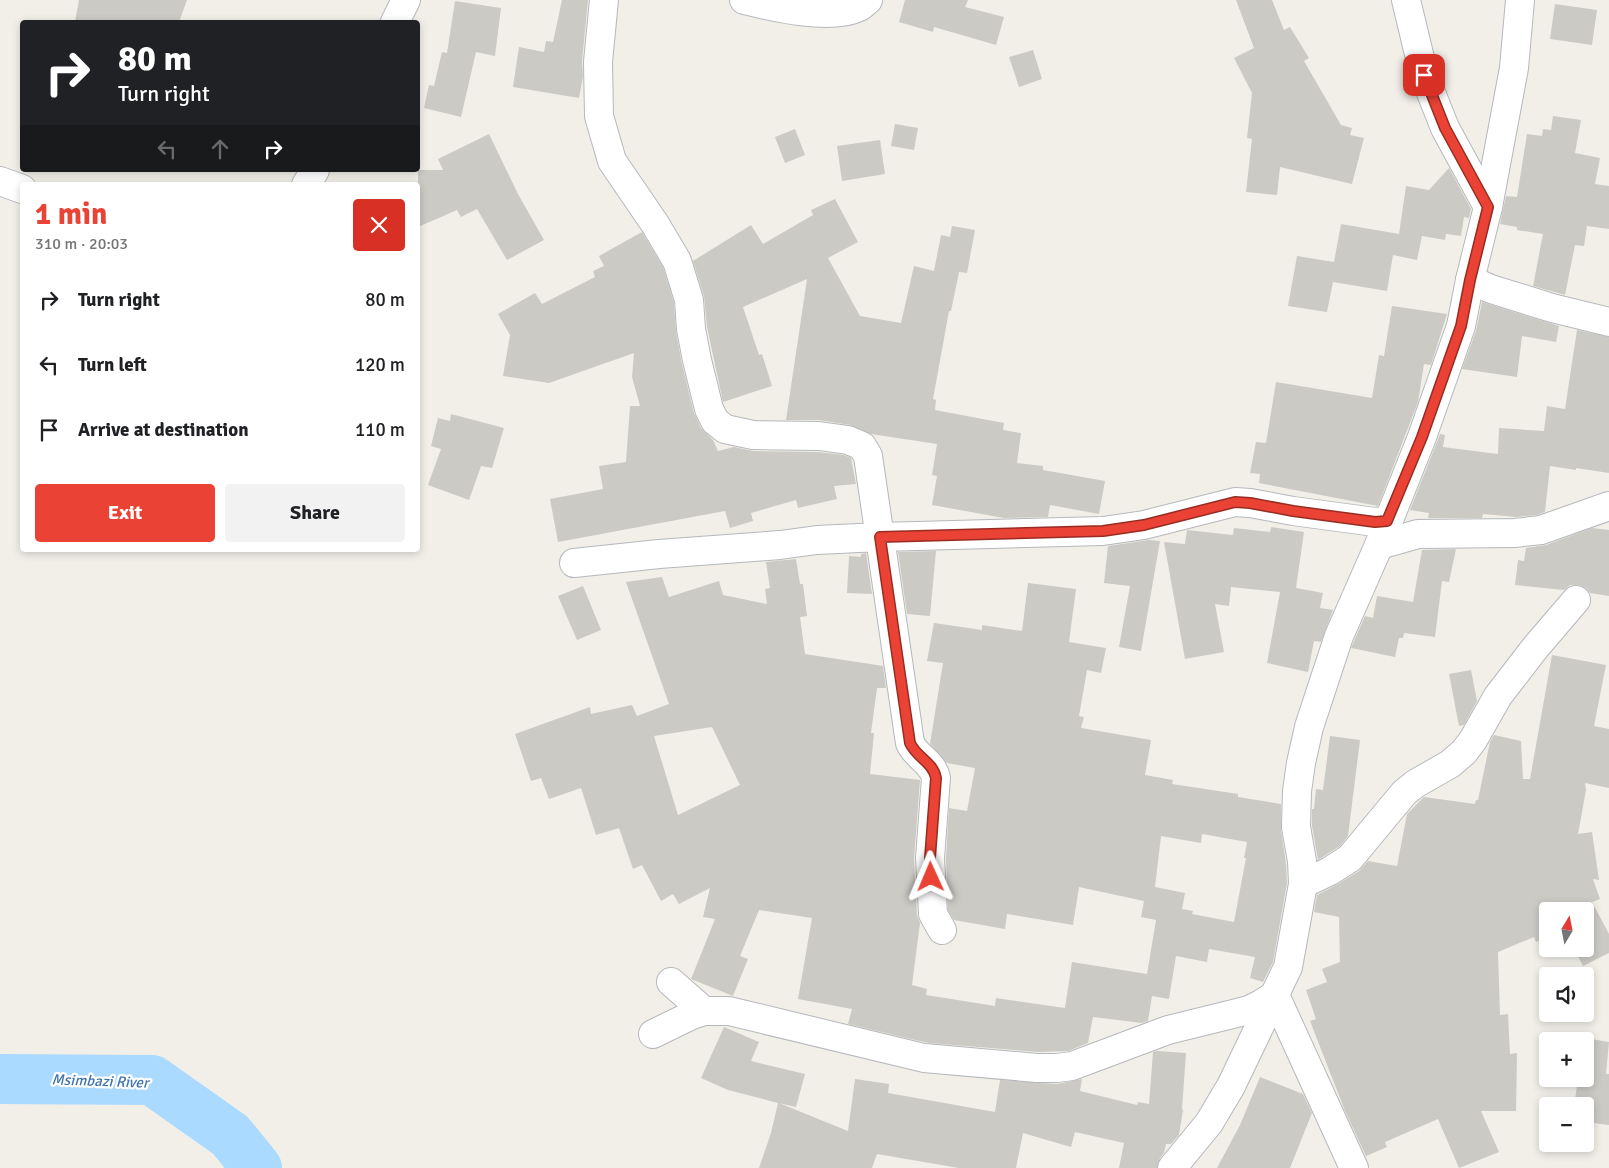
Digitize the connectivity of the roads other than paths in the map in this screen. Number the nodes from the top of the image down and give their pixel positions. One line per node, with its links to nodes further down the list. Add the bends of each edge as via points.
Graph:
1 (406, 0): 7 (street)
2 (604, 0): 15 (street, via 598,62 599,116 612,161 677,261 689,300 697,360 715,421 725,429 753,435 819,436 848,440 862,446 868,456)
3 (744, 0): 4 (street, via 797,12 838,12 859,7)
4 (868, 0)
5 (1406, 0): 10 (street, via 1424,75 1445,128)
6 (1520, 0): 10 (street, via 1514,68)
7 (396, 20)
8 (0, 181): 9 (street)
9 (20, 188)
10 (1488, 207): 11 (street)
11 (1470, 280): 12 (street, via 1552,308); 14 (street, via 1461,326 1422,437)
12 (1609, 322)
13 (1609, 506): 14 (street, via 1542,530)
14 (1383, 533): 15 (street, via 1375,522 1235,502 1144,525 1103,531); 18 (street, via 1339,636 1309,727 1297,791 1296,827)
15 (880, 537): 16 (street, via 817,540); 19 (street, via 910,743 932,767 936,778 930,858 933,914)
16 (574, 564)
17 (1576, 600): 18 (street, via 1498,696 1464,752 1404,793 1350,858)
18 (1303, 884): 21 (street, via 1288,967)
19 (942, 930)
20 (671, 982): 22 (street)
21 (1275, 995): 22 (street, via 1249,1010 1168,1030 1072,1066 1057,1068 924,1058 729,1011); 24 (street, via 1232,1086 1209,1123); 25 (street)
22 (704, 1011): 23 (street)
23 (654, 1034)
24 (1172, 1168)
25 (1354, 1168)

